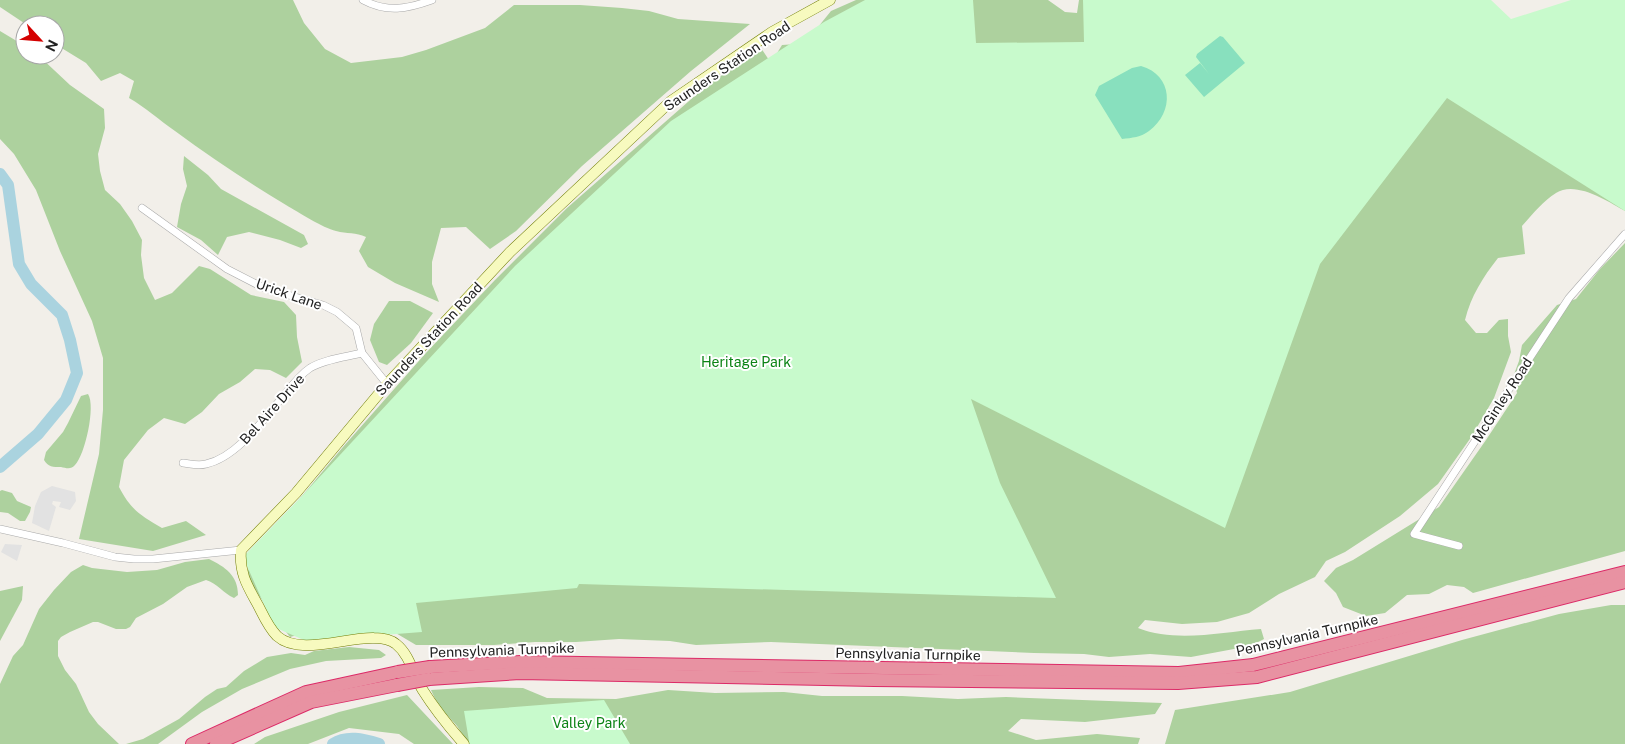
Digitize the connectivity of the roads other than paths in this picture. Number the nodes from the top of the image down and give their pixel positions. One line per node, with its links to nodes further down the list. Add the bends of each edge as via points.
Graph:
1 (363, 0): 2 (street, via 394,9)
2 (432, 0)
3 (830, 0): 7 (street, Saunders Station Road, via 772,32 671,101 510,252)
4 (142, 208): 6 (street, Urick Lane, via 227,269 264,288 337,312 356,328)
5 (1625, 234): 10 (street, McGinley Road, via 1569,298 1414,534)
6 (362, 353): 7 (street, Urick Lane); 8 (street, Bel Aire Drive, via 311,368 238,447 220,459 208,464)
7 (387, 384): 11 (street, Saunders Station Road, via 296,493)
8 (183, 463)
9 (0, 530): 11 (street, via 134,559)
10 (1459, 546)
11 (241, 550): 18 (street, via 244,579 278,637 289,643 308,646 364,638 394,642 407,657 422,689)
12 (1625, 572): 14 (highway, Pennsylvania Turnpike, via 1253,665 1178,674 521,662)
13 (1625, 582): 14 (highway, Pennsylvania Turnpike, via 1257,677 1208,681 904,681)
14 (429, 673): 15 (highway, Pennsylvania Turnpike, bridge)
15 (398, 678): 16 (highway, Pennsylvania Turnpike, via 306,692); 17 (highway, Pennsylvania Turnpike, via 311,702)
16 (192, 744)
17 (216, 744)
18 (464, 744)

